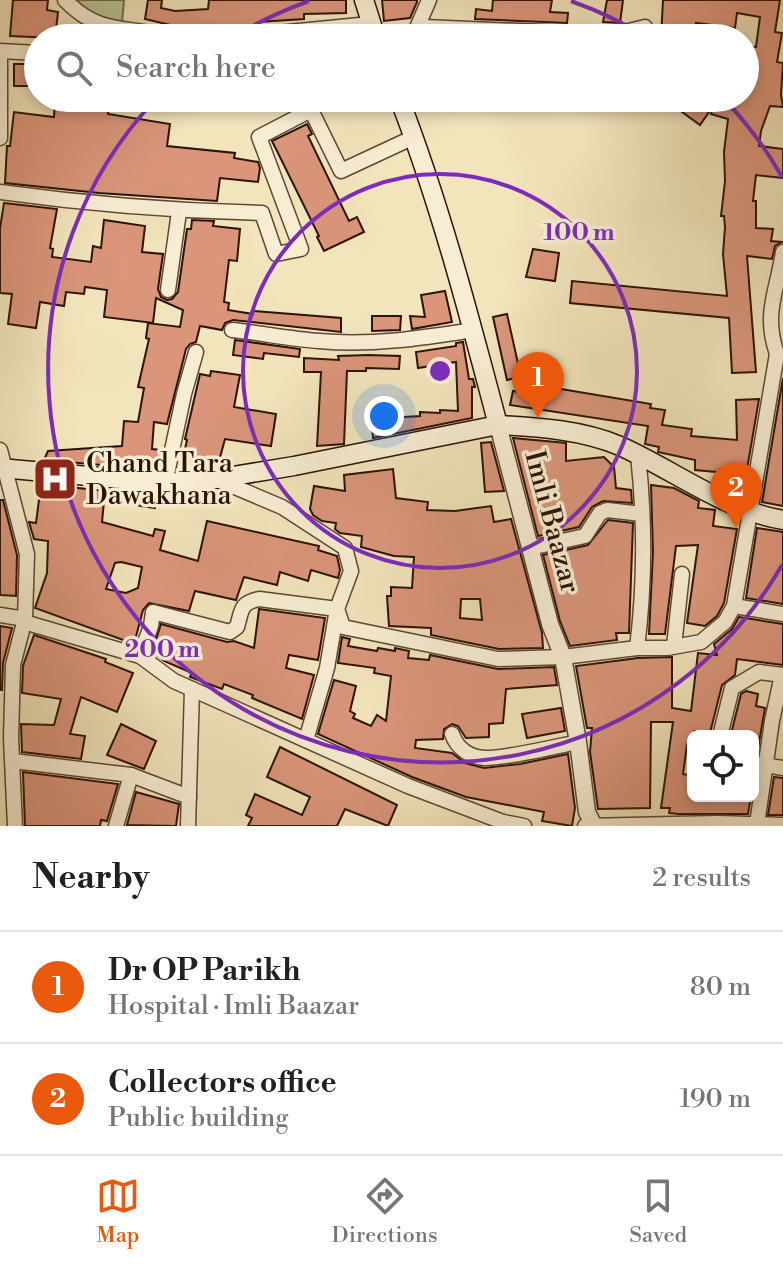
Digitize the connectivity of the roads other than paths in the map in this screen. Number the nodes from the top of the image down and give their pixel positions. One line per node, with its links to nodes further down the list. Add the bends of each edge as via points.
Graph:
1 (65, 0): 4 (street)
2 (364, 0): 5 (main road)
3 (429, 0): 6 (street)
4 (97, 24)
5 (371, 24)
6 (416, 24)
7 (0, 52): 8 (street); 9 (street)
8 (24, 53)
9 (1, 70): 14 (street)
10 (307, 112): 16 (street, via 259,137 301,249 276,254 262,213)
11 (312, 112): 13 (street, via 341,171)
12 (404, 112): 13 (main road, Imli Baazar)
13 (414, 137): 21 (main road, Imli Baazar)
14 (0, 138)
15 (0, 192): 16 (street)
16 (179, 212): 18 (street)
17 (783, 252): 19 (street)
18 (168, 290)
19 (777, 310): 23 (street, via 770,332)
20 (232, 330): 21 (street, via 319,342 395,342)
21 (473, 330): 24 (main road, Imli Baazar)
22 (196, 352): 29 (street)
23 (780, 355): 30 (street)
24 (498, 425): 26 (main road, via 591,436); 28 (main road); 33 (street, Imli Baazar)
25 (0, 450): 27 (street)
26 (638, 455): 30 (main road); 31 (street)
27 (3, 468): 29 (main road); 39 (street, via 27,554)
28 (215, 479): 29 (main road); 36 (street, via 282,507 345,548 351,571)
29 (165, 483)
30 (750, 510): 32 (main road); 35 (street)
31 (642, 514): 33 (street, via 607,510 585,536); 41 (street, via 644,593)
32 (783, 520)
33 (530, 548): 43 (street, Imli Baazar)
34 (682, 574): 40 (street)
35 (734, 606): 37 (street); 40 (street, via 725,622 701,642)
36 (337, 609): 42 (street, via 247,601 230,632 153,612); 43 (street, via 343,627 498,659); 48 (street)
37 (783, 614)
38 (0, 615): 39 (street)
39 (24, 620): 42 (street); 50 (street, via 13,665)
40 (674, 646): 41 (street)
41 (637, 648): 43 (street)
42 (140, 656): 45 (street)
43 (563, 657): 49 (street, Imli Baazar)
44 (782, 675): 46 (street, via 759,672 732,688); 51 (street)
45 (192, 689): 48 (street); 54 (street)
46 (722, 730)
47 (452, 734): 49 (street, via 464,751 484,758)
48 (306, 740): 56 (street)
49 (578, 742): 63 (street, Imli Baazar)
50 (13, 761): 53 (street); 55 (street)
51 (759, 765): 52 (street); 58 (street)
52 (783, 768)
53 (131, 775): 54 (street); 60 (street)
54 (189, 797): 61 (street)
55 (10, 819)
56 (496, 823): 62 (street)
57 (718, 824): 58 (street); 63 (street)
58 (763, 825): 59 (street)
59 (783, 825)
60 (116, 826)
61 (188, 826)
62 (524, 826)
63 (591, 826)

